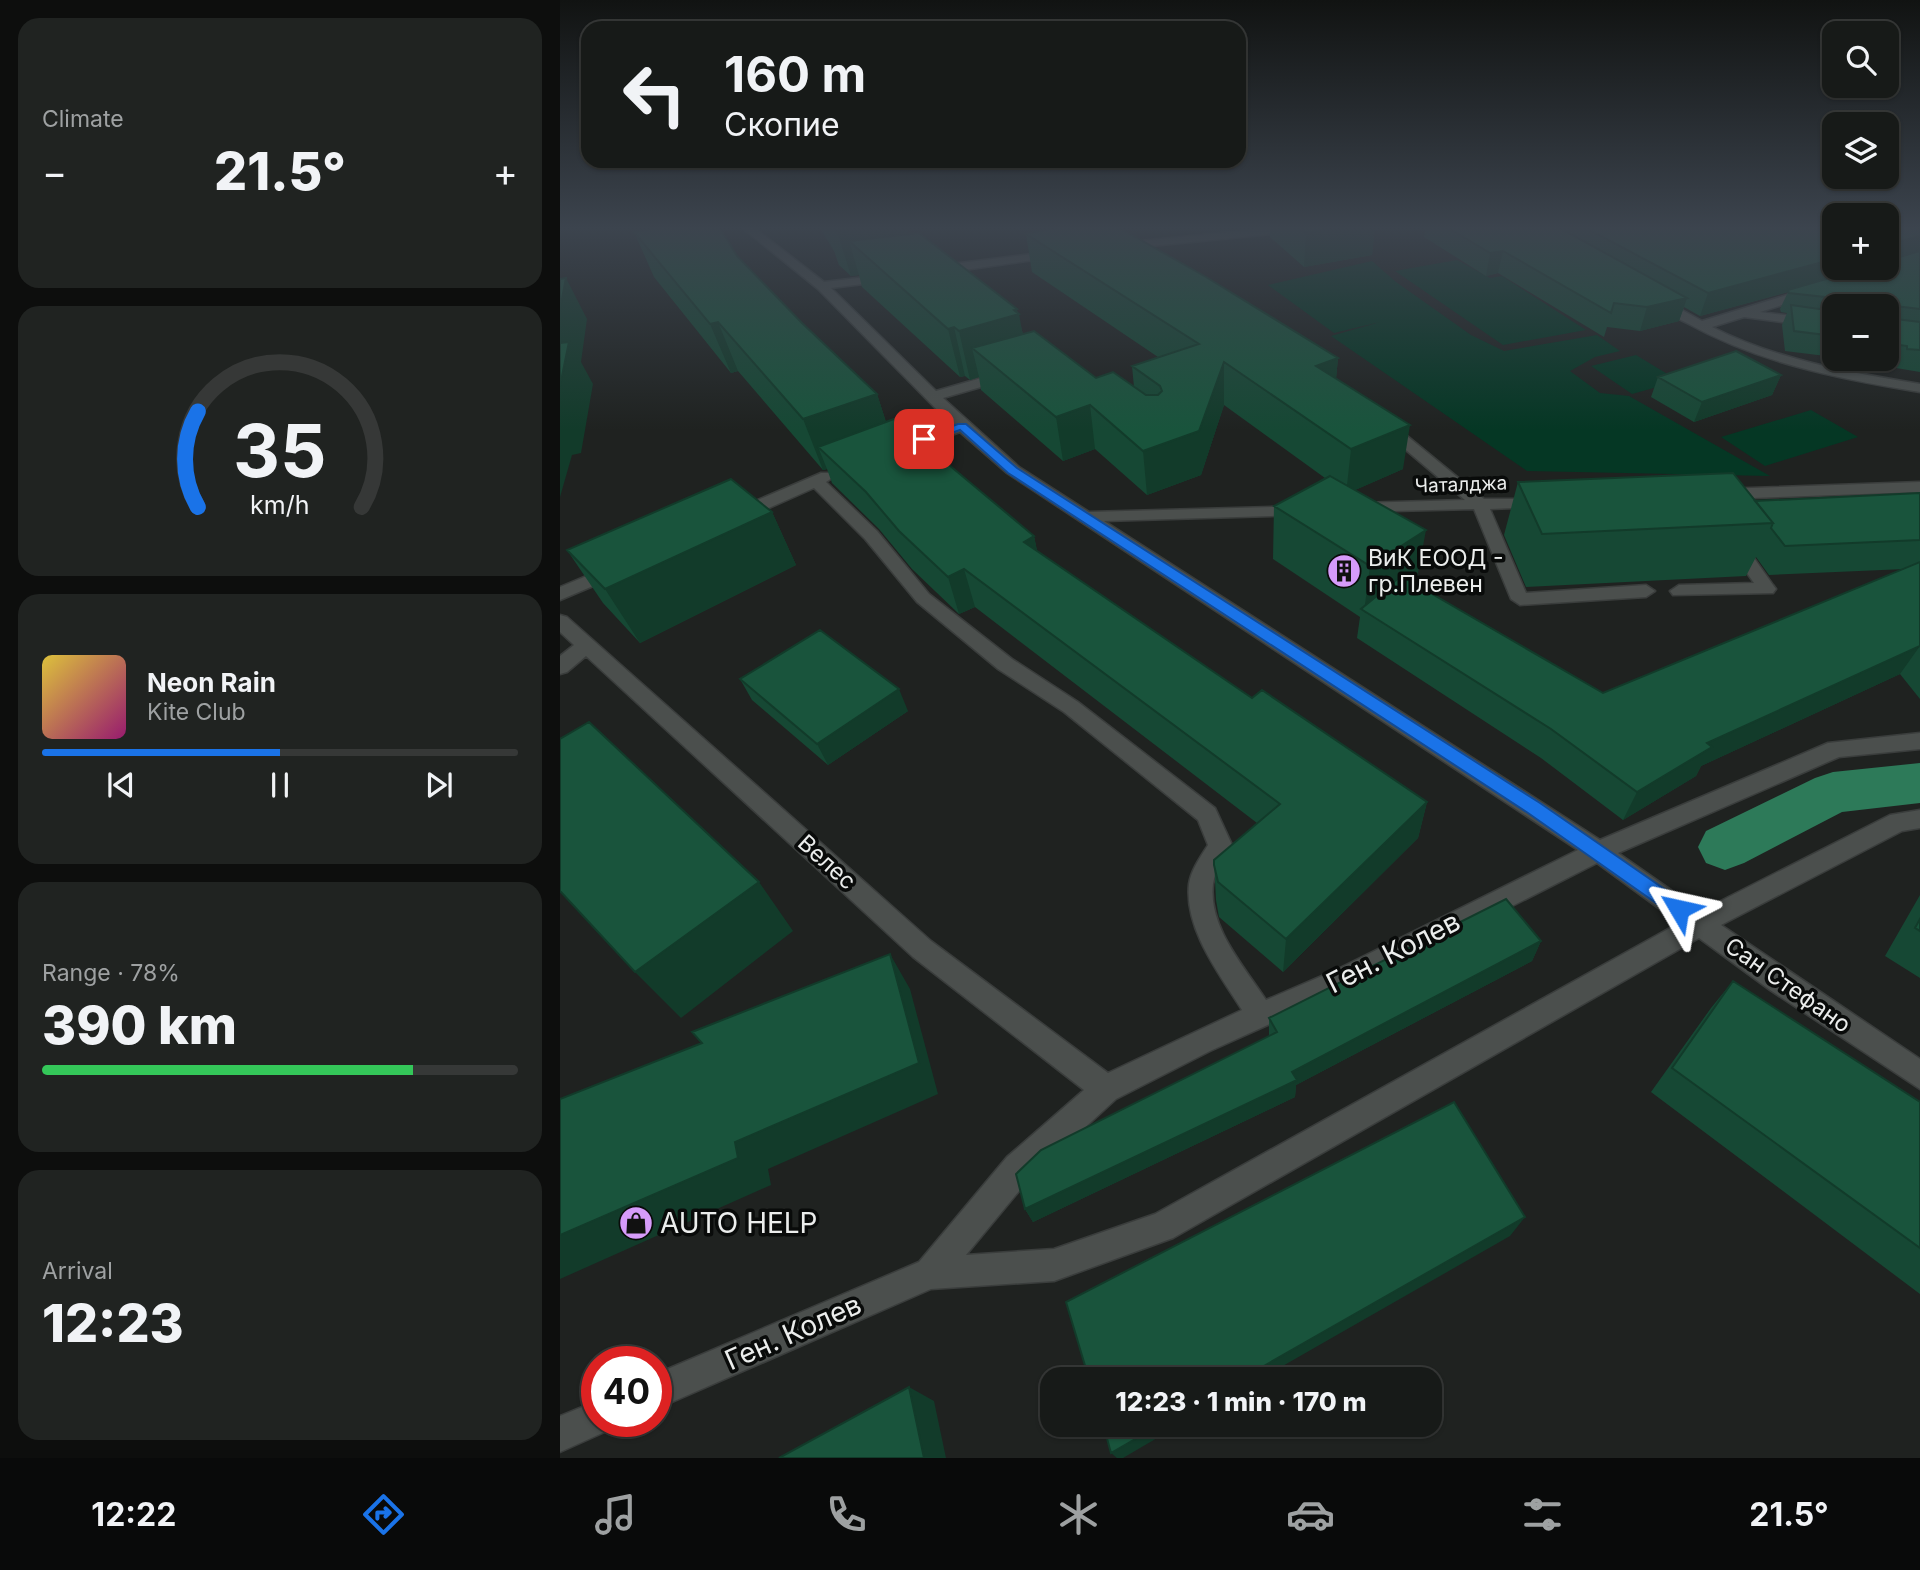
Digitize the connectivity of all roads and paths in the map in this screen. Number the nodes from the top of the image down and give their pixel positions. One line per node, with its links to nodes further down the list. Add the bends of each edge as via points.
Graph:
1 (830, 294): 9 (street, Сан Стефано)
2 (1805, 294): 4 (street)
3 (1646, 295): 6 (street)
4 (1743, 314): 5 (street); 6 (street)
5 (1822, 324)
6 (1701, 326): 8 (street, via 1766,354 1854,378)
7 (1019, 372): 9 (street)
8 (1920, 388)
9 (932, 397): 11 (street, Сан Стефано)
10 (1375, 418): 18 (street)
11 (962, 426): 12 (street); 21 (street, Сан Стефано, via 1013,470)
12 (875, 458)
13 (839, 472): 14 (street)
14 (816, 481): 22 (street); 35 (street, via 871,535 923,598 1207,814 1220,845 1201,882 1200,907)
15 (1920, 487): 16 (street)
16 (1700, 495)
17 (1563, 501): 18 (street, Чаталджа)
18 (1480, 504): 20 (street, Чаталджа); 25 (street, via 1520,599)
19 (1317, 509): 21 (street)
20 (1344, 509)
21 (1087, 517): 33 (street, Сан Стефано)
22 (726, 521)
23 (1722, 526): 26 (street, via 1767,589)
24 (627, 565): 27 (street)
25 (1646, 591)
26 (1679, 591)
27 (560, 594)
28 (560, 621): 29 (street, Велес)
29 (586, 645): 30 (street); 37 (street, Велес, via 922,949)
30 (560, 667)
31 (1920, 741): 33 (street, Ген. Колев, via 1836,749)
32 (1920, 819): 34 (street, Ген. Колев, via 1898,821)
33 (1598, 851): 34 (street, Сан Стефано); 35 (street, Ген. Колев)
34 (1700, 924): 36 (street, Сан Стефано); 38 (street, Ген. Колев, via 1162,1227 1054,1265)
35 (1261, 1016): 37 (street, Ген. Колев)
36 (1920, 1076)
37 (1106, 1089): 38 (street, Ген. Колев, via 1018,1168)
38 (930, 1273): 39 (street, Ген. Колев)
39 (672, 1385)
40 (581, 1425): 41 (street)
41 (560, 1434)

